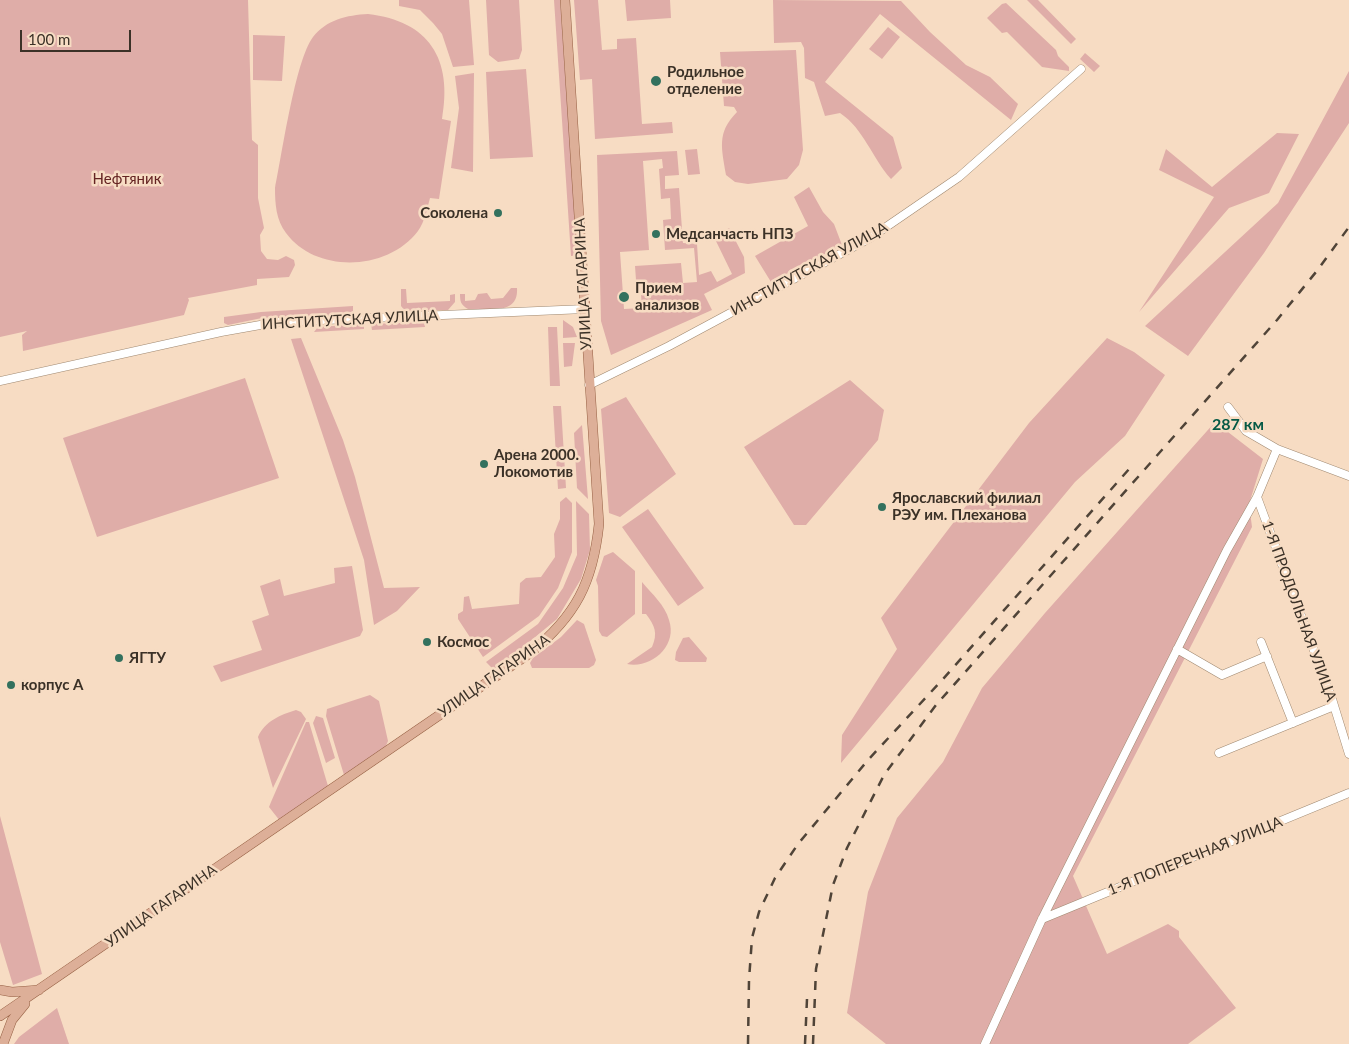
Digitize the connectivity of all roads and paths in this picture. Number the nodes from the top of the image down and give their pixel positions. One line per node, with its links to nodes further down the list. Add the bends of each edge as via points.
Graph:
1 (565, 0): 3 (main road, УЛИЦА ГАГАРИНА)
2 (1081, 69): 5 (street, ИНСТИТУТСКАЯ УЛИЦА, via 960,177 870,238)
3 (585, 309): 4 (street, ИНСТИТУТСКАЯ УЛИЦА, via 277,322); 5 (main road, УЛИЦА ГАГАРИНА)
4 (0, 381)
5 (589, 385): 20 (main road, УЛИЦА ГАГАРИНА, via 599,524 587,582 566,620 530,653)
6 (1228, 407): 7 (street, via 1246,431)
7 (1277, 449): 8 (street); 9 (street)
8 (1349, 476)
9 (1258, 497): 11 (street); 13 (street, 1-Я ПРОДОЛЬНАЯ УЛИЦА)
10 (1261, 642): 12 (street)
11 (1177, 649): 12 (street, via 1222,675); 18 (street)
12 (1267, 656): 14 (street)
13 (1334, 706): 14 (street); 16 (street, 1-Я ПРОДОЛЬНАЯ УЛИЦА)
14 (1293, 723): 15 (street)
15 (1219, 753)
16 (1349, 754)
17 (1349, 793): 18 (street, 1-Я ПОПЕРЕЧНАЯ УЛИЦА)
18 (1042, 919): 23 (street)
19 (0, 990): 20 (main road)
20 (40, 990): 21 (main road, УЛИЦА ГАГАРИНА); 22 (main road, via 12,1020)
21 (0, 1016)
22 (3, 1044)
23 (985, 1044)

